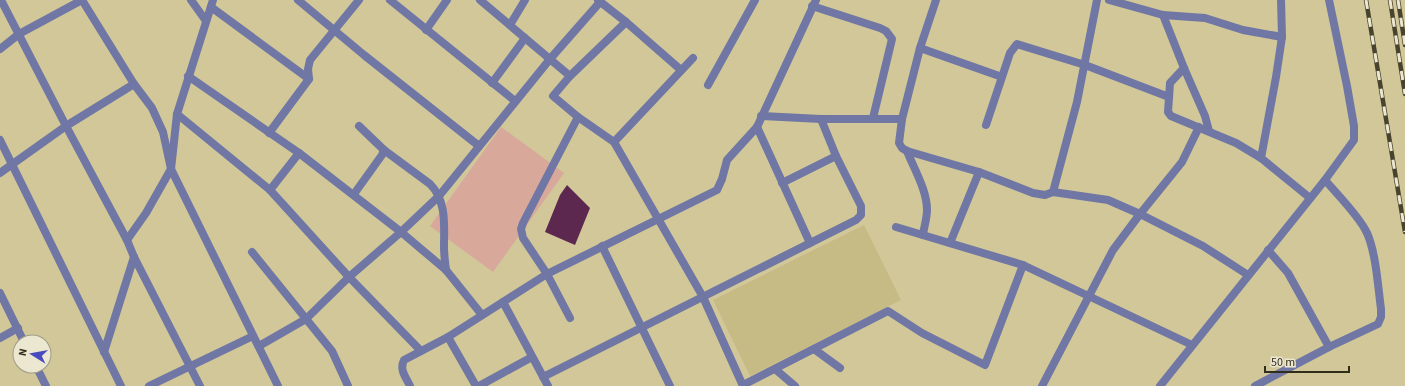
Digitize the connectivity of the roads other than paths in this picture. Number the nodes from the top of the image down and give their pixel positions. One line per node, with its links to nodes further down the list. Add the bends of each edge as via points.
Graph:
1 (1, 0): 25 (street)
2 (82, 0): 25 (street); 40 (street)
3 (191, 0): 20 (street)
4 (298, 0): 23 (street)
5 (359, 0): 23 (street)
6 (390, 0): 24 (street)
7 (447, 0): 24 (street)
8 (480, 0): 22 (street)
9 (525, 0): 22 (street)
10 (755, 0): 41 (street)
11 (936, 0): 28 (street)
12 (1097, 0): 32 (street)
13 (1109, 0): 19 (street)
14 (1281, 0): 26 (street)
15 (1329, 0): 69 (street, via 1347,86 1354,140)
16 (603, 2): 21 (street); 31 (street)
17 (212, 3): 20 (street); 38 (street)
18 (814, 3): 45 (street); 48 (street, via 880,28 892,39)
19 (1163, 15): 26 (street, via 1205,18 1243,30); 33 (street)
20 (206, 21): 35 (street)
21 (626, 22): 34 (street); 36 (street)
22 (510, 25): 27 (street)
23 (334, 30): 38 (street, via 310,60); 59 (street)
24 (426, 30): 39 (street)
25 (19, 34): 29 (street); 51 (street)
26 (1282, 37): 64 (street)
27 (525, 38): 31 (street); 39 (street)
28 (920, 48): 37 (street); 49 (street)
29 (0, 49)
30 (693, 58): 34 (street)
31 (550, 59): 36 (street); 43 (street)
32 (1085, 65): 37 (street, via 1017,44 1010,53); 42 (street); 72 (street)
33 (1184, 68): 42 (street, via 1170,83); 55 (street)
34 (681, 70): 58 (street)
35 (188, 76): 44 (street); 56 (street)
36 (570, 76): 46 (street, via 553,96)
37 (1002, 77): 50 (street)
38 (309, 79): 56 (street)
39 (492, 83): 43 (street)
40 (134, 84): 51 (street); 66 (street, via 152,108 163,132)
41 (708, 85)
42 (1169, 97): 54 (street, via 1168,112 1171,116)
43 (515, 101): 59 (street)
44 (177, 114): 66 (street); 71 (street)
45 (761, 116): 47 (street); 53 (street)
46 (578, 118): 58 (street); 90 (street, via 521,229 523,238)
47 (821, 118): 48 (street); 63 (street)
48 (872, 118): 49 (street)
49 (902, 119): 61 (street, via 899,143)
50 (986, 125)
51 (66, 126): 65 (street); 81 (street)
52 (359, 126): 60 (street)
53 (757, 127): 70 (street); 77 (street, via 727,160 717,190)
54 (1199, 127): 55 (street); 76 (street, via 1182,162)
55 (1209, 131): 64 (street)
56 (269, 133): 62 (street)
57 (0, 140): 65 (street)
58 (614, 142): 77 (street)
59 (479, 146): 74 (street)
60 (384, 150): 73 (street); 74 (street, via 430,184)
61 (906, 151): 67 (street); 80 (street, via 926,200)
62 (299, 153): 71 (street); 73 (street)
63 (836, 156): 70 (street); 82 (street, via 860,206 861,215)
64 (1261, 158): 75 (street)
65 (12, 164): 68 (street); 110 (street)
66 (171, 168): 81 (street, via 146,213); 103 (street)
67 (979, 172): 72 (street, via 1033,193 1045,195); 83 (street)
68 (0, 173)
69 (1325, 180): 75 (street); 108 (street, via 1367,233 1372,245 1381,309 1378,324)
70 (782, 183): 82 (street)
71 (270, 190): 92 (street)
72 (1053, 192): 76 (street, via 1108,200)
73 (354, 194): 79 (street)
74 (439, 196): 79 (street); 89 (street, via 444,215)
75 (1310, 198): 85 (street)
76 (1140, 214): 91 (street, via 1203,246); 94 (street, via 1113,250)
77 (659, 219): 84 (street); 95 (street)
78 (896, 226): 80 (street)
79 (401, 232): 89 (street); 92 (street)
80 (923, 235): 83 (street)
81 (127, 240): 87 (street)
82 (810, 243): 95 (street)
83 (950, 243): 88 (street)
84 (602, 246): 90 (street); 101 (street)
85 (1268, 250): 91 (street); 108 (street, via 1288,273)
86 (252, 252): 99 (street)
87 (134, 257): 110 (street); 113 (street)
88 (1022, 265): 94 (street); 109 (street, via 985,365 922,333 888,311)
89 (446, 270): 97 (street)
90 (547, 274): 96 (street); 98 (street)
91 (1248, 276): 106 (street)
92 (349, 277): 99 (street); 111 (street)
93 (0, 293): 100 (street)
94 (1089, 296): 106 (street); 131 (street)
95 (703, 297): 101 (street); 129 (street)
96 (503, 302): 97 (street); 112 (street)
97 (482, 315): 104 (street)
98 (570, 318)
99 (306, 319): 107 (street); 123 (street, via 332,351)
100 (18, 328): 102 (street); 105 (street)
101 (641, 329): 117 (street); 128 (street)
102 (21, 334)
103 (253, 336): 107 (street); 113 (street)
104 (448, 337): 111 (street); 125 (street)
105 (0, 338)
106 (1192, 345): 132 (street)
107 (259, 346): 122 (street)
108 (1329, 347): 133 (street)
109 (814, 349): 114 (street); 115 (street)
110 (104, 352): 119 (street)
111 (421, 352): 124 (street, via 404,360 402,365)
112 (532, 357): 117 (street); 126 (street)
113 (190, 366): 120 (street); 121 (street)
114 (840, 368)
115 (775, 369): 129 (street); 130 (street)
116 (40, 374): 118 (street)
117 (543, 377): 127 (street)
118 (45, 386)
119 (121, 386)
120 (149, 386)
121 (200, 386)
122 (278, 386)
123 (348, 386)
124 (410, 386)
125 (476, 386)
126 (479, 386)
127 (548, 386)
128 (670, 386)
129 (743, 386)
130 (796, 386)
131 (1042, 386)
132 (1160, 386)
133 (1255, 386)

